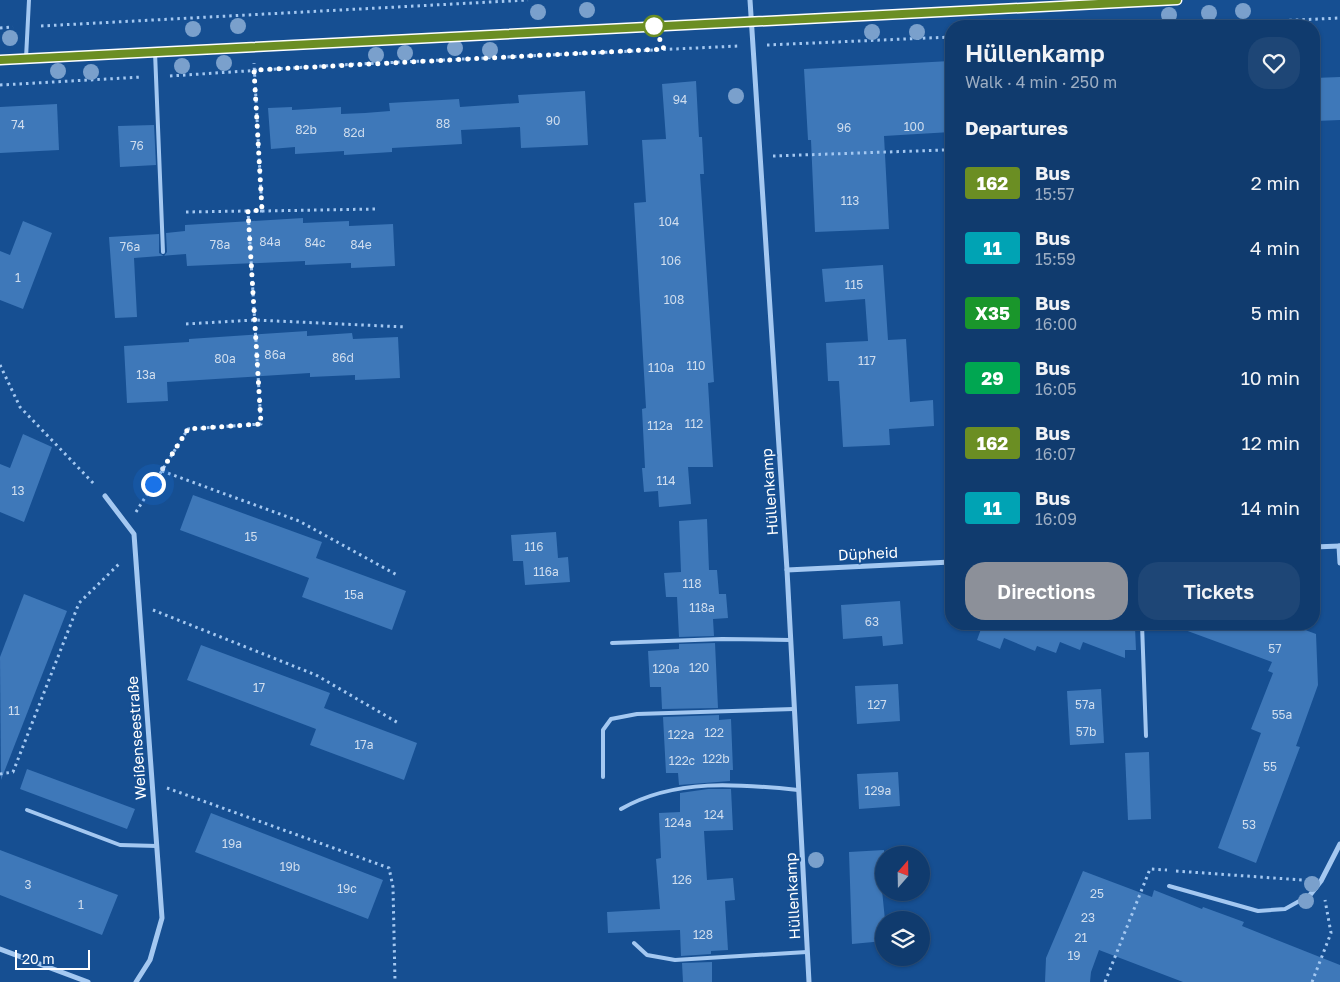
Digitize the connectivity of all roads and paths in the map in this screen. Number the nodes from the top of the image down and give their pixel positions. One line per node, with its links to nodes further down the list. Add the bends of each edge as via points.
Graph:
1 (29, 0): 9 (lane)
2 (528, 0): 9 (path)
3 (750, 0): 8 (street, Hüllenkamp)
4 (1178, 0): 5 (street)
5 (1132, 1): 8 (street)
6 (1340, 18): 7 (path)
7 (1296, 20)
8 (752, 22): 12 (street, Hüllenkamp); 13 (street)
9 (28, 26): 10 (path); 15 (lane)
10 (0, 28)
11 (945, 37): 12 (path)
12 (753, 46): 17 (path); 21 (street, Hüllenkamp)
13 (253, 47): 14 (street); 17 (path)
14 (155, 52): 15 (street); 18 (lane)
15 (26, 58): 16 (street)
16 (0, 60)
17 (254, 70): 18 (path); 23 (path)
18 (156, 76): 19 (path); 26 (lane)
19 (0, 85)
20 (944, 150): 21 (path)
21 (760, 156): 39 (street, Hüllenkamp)
22 (377, 209): 23 (path)
23 (262, 210): 24 (path)
24 (248, 211): 25 (path); 27 (path)
25 (186, 212)
26 (163, 252)
27 (255, 320): 28 (path); 29 (path); 31 (path, via 261,424 188,429)
28 (186, 324)
29 (406, 327)
30 (0, 365): 32 (path, via 20,407)
31 (162, 471): 33 (path); 40 (path, via 300,522)
32 (105, 496): 33 (street, Weißenseestraße)
33 (128, 524): 36 (street, Weißenseestraße, via 134,534)
34 (1339, 546): 35 (street); 38 (street)
35 (1320, 547)
36 (135, 548): 41 (street, Weißenseestraße); 48 (path, via 79,603 13,772)
37 (945, 562): 39 (street, Düpheid)
38 (1340, 562)
39 (787, 570): 43 (street, Hüllenkamp)
40 (398, 575)
41 (139, 605): 46 (path, via 316,675); 50 (street, Weißenseestraße)
42 (1142, 630): 47 (lane)
43 (790, 640): 44 (lane, via 722,638); 45 (street, Hüllenkamp)
44 (612, 643)
45 (794, 709): 49 (lane, via 637,714 611,719 603,730); 51 (street, Hüllenkamp)
46 (400, 724)
47 (1146, 736)
48 (0, 774)
49 (603, 777)
50 (152, 783): 55 (street, Weißenseestraße); 64 (path, via 389,868 393,887)
51 (798, 790): 52 (lane, via 701,786 641,797); 61 (street, Hüllenkamp)
52 (621, 809)
53 (27, 810): 55 (lane, via 120,845)
54 (1340, 844): 56 (street)
55 (157, 846): 63 (street, Weißenseestraße, via 162,918 150,960)
56 (1321, 881): 58 (street); 66 (path, via 1331,933)
57 (1169, 886): 58 (lane, via 1258,911 1285,909)
58 (1310, 895)
59 (634, 944): 61 (lane, via 647,955 675,960)
60 (0, 949): 62 (street)
61 (807, 952): 65 (street, Hüllenkamp)
62 (88, 982)
63 (136, 982)
64 (395, 982)
65 (809, 982)
66 (1312, 982)

